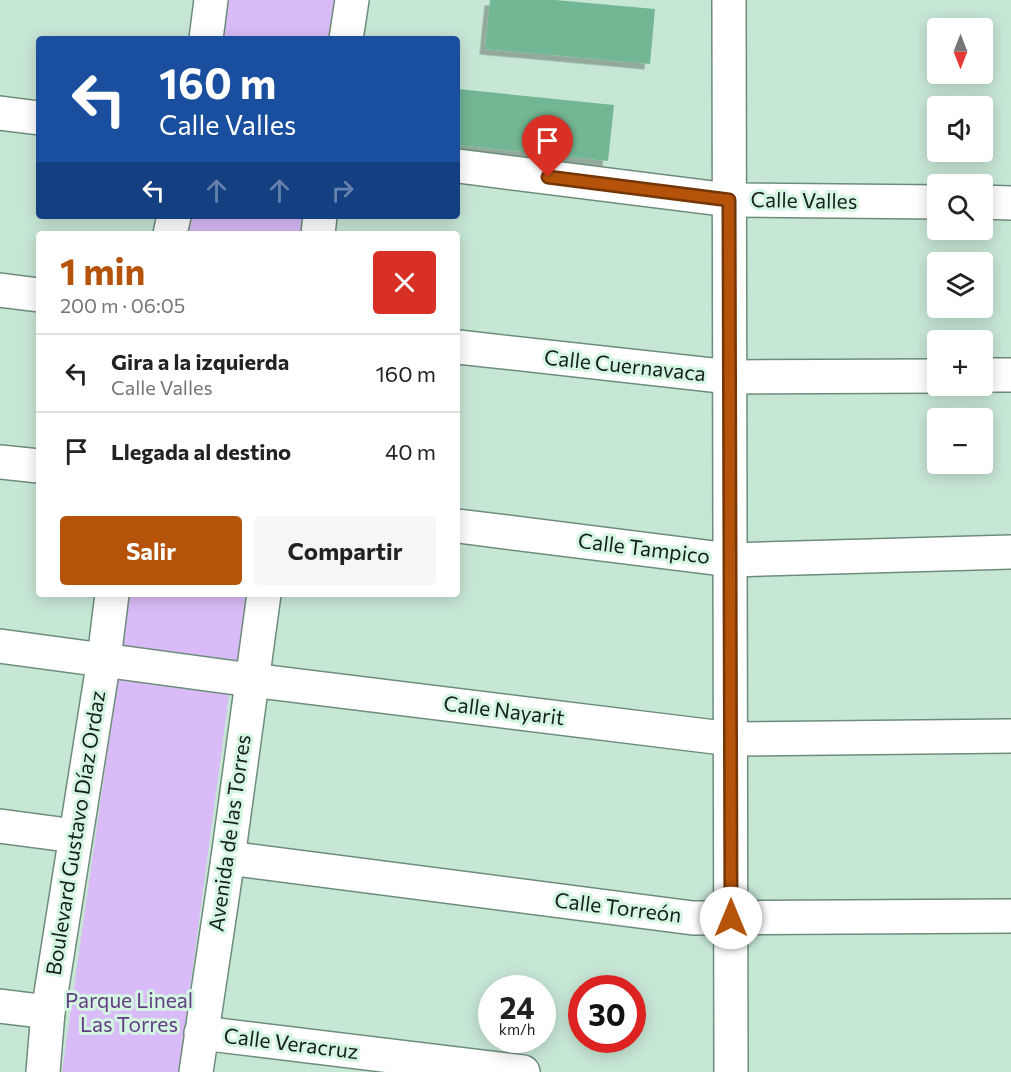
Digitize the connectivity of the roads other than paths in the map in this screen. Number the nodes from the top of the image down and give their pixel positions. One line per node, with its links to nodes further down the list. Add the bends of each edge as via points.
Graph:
1 (211, 0): 4 (street)
2 (352, 0): 5 (street)
3 (729, 0): 9 (street)
4 (206, 36)
5 (346, 36)
6 (0, 113): 7 (street)
7 (36, 118)
8 (460, 166): 9 (street, Calle Valles)
9 (729, 200): 10 (street, Calle Valles); 19 (street)
10 (927, 202)
11 (993, 202): 12 (street)
12 (1011, 203)
13 (0, 290): 14 (street)
14 (36, 295)
15 (460, 348): 19 (street, Calle Cuernavaca)
16 (993, 375): 17 (street)
17 (1011, 375)
18 (927, 376): 19 (street, Calle Cuernavaca)
19 (730, 377): 24 (street)
20 (0, 462): 21 (street)
21 (36, 466)
22 (460, 526): 24 (street, Calle Tampico)
23 (1011, 552): 24 (street, Calle Tampico)
24 (730, 560): 31 (street)
25 (112, 597): 28 (street, Boulevard Gustavo Díaz Ordaz)
26 (264, 597): 29 (street, Avenida de las Torres)
27 (0, 646): 28 (street, Calle Nayarit)
28 (104, 659): 29 (street, Calle Nayarit); 33 (street, Boulevard Gustavo Díaz Ordaz)
29 (251, 680): 31 (street, Calle Nayarit); 34 (street, Avenida de las Torres)
30 (1011, 736): 31 (street, Calle Nayarit)
31 (731, 739): 36 (street)
32 (0, 826): 33 (street)
33 (75, 836): 38 (street, Boulevard Gustavo Díaz Ordaz)
34 (228, 858): 36 (street, Calle Torreón, via 693,918); 39 (street, Avenida de las Torres)
35 (1011, 916): 36 (street, Calle Torreón)
36 (731, 918): 43 (street)
37 (0, 1006): 38 (street)
38 (48, 1012): 40 (street, Boulevard Gustavo Díaz Ordaz)
39 (201, 1033): 41 (street, Avenida de las Torres); 42 (street, Calle Veracruz)
40 (43, 1072)
41 (196, 1072)
42 (523, 1072)
43 (732, 1072)

